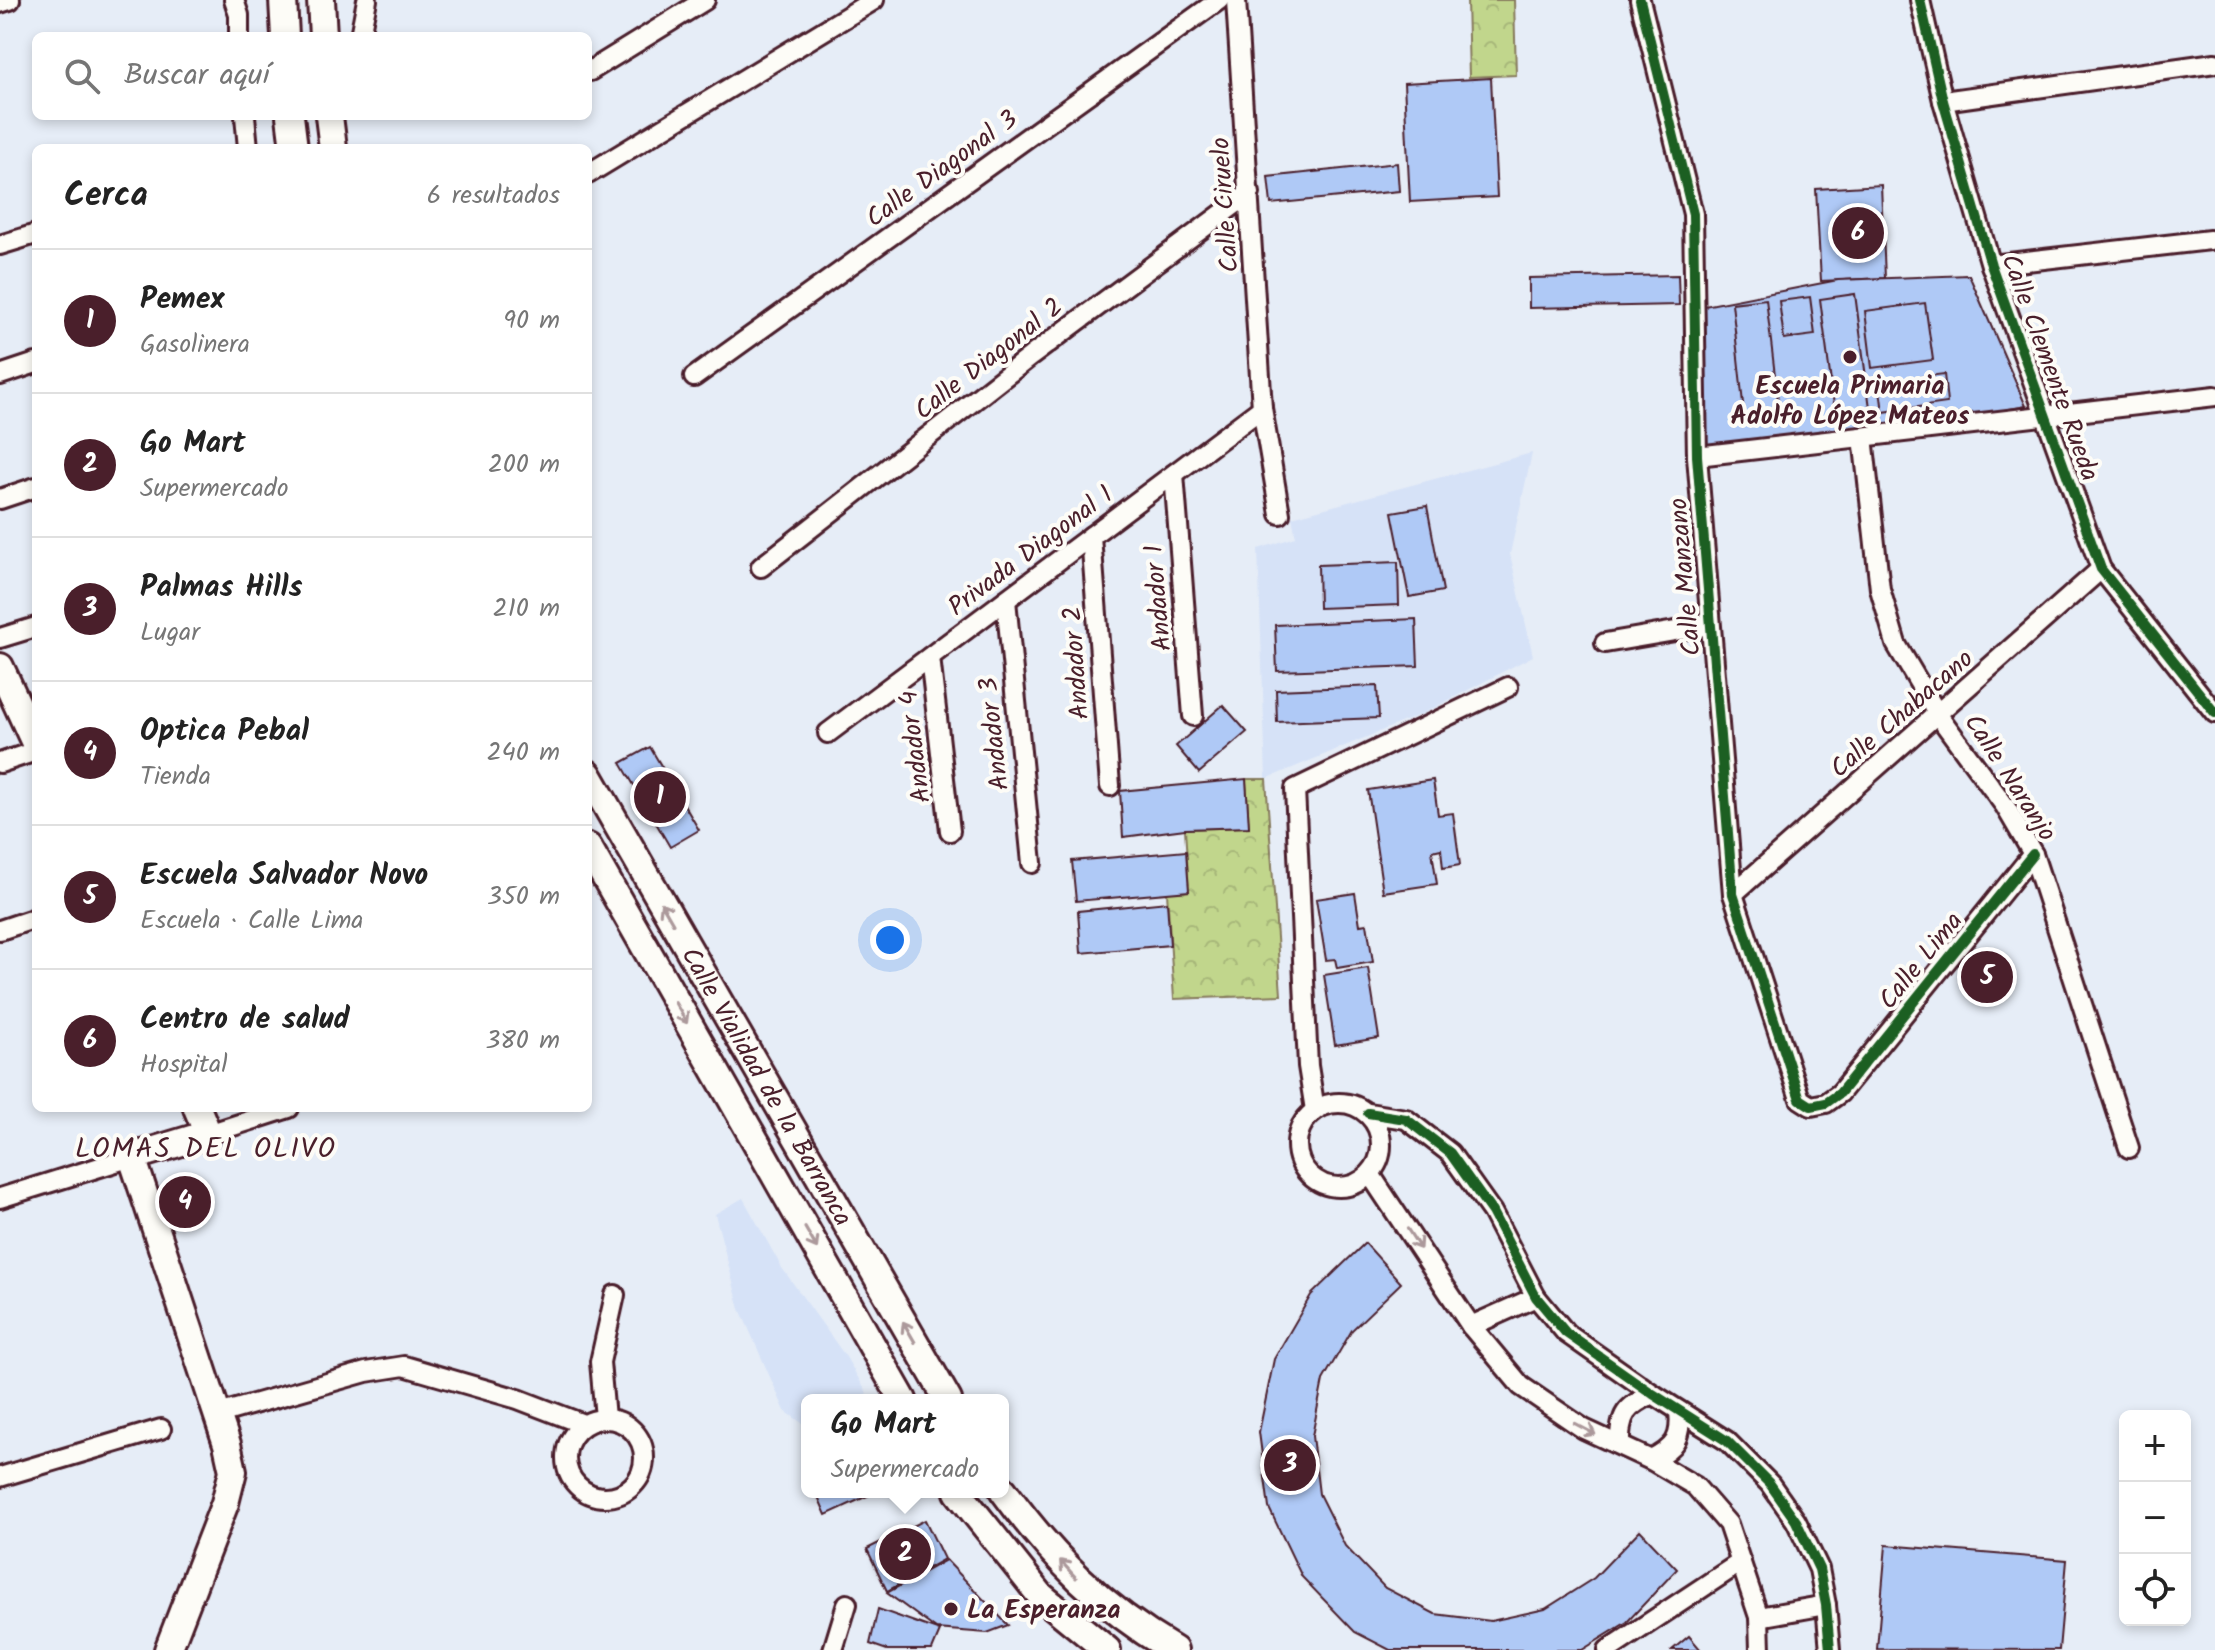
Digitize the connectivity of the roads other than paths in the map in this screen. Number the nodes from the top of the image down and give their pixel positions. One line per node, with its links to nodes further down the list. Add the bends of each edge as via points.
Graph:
1 (10, 0): 12 (street)
2 (234, 0): 13 (street)
3 (283, 0): 14 (main road)
4 (321, 0): 15 (main road)
5 (367, 0): 16 (street)
6 (705, 0): 18 (street)
7 (874, 0): 26 (street)
8 (1219, 0): 34 (street, Calle Diagonal 3)
9 (1236, 0): 27 (street, Calle Ciruelo)
10 (1640, 0): 39 (street, Calle Manzano, via 1693,214)
11 (1920, 0): 19 (street, Calle Clemente Rueda)
12 (0, 3)
13 (239, 32)
14 (285, 32)
15 (323, 32)
16 (361, 32)
17 (2215, 63): 19 (street)
18 (592, 70)
19 (1943, 101): 31 (street, Calle Clemente Rueda)
20 (245, 120): 23 (street)
21 (290, 120): 24 (main road)
22 (330, 120): 25 (main road)
23 (248, 144)
24 (294, 144)
25 (332, 144)
26 (592, 172)
27 (1250, 193): 36 (street, Calle Ciruelo); 45 (street, Calle Diagonal 2)
28 (32, 235): 30 (street)
29 (2210, 240): 31 (street)
30 (0, 245)
31 (1991, 265): 37 (street, Calle Clemente Rueda)
32 (32, 364): 33 (street)
33 (0, 375)
34 (694, 377)
35 (2215, 396): 37 (street)
36 (1262, 408): 40 (street, Privada Diagonal 1); 43 (street, Calle Ciruelo)
37 (2043, 415): 38 (street); 46 (street, Calle Clemente Rueda)
38 (1863, 437): 39 (street); 56 (street, Calle Naranjo, via 1880,589 1896,644)
39 (1697, 456): 48 (street, Calle Manzano)
40 (1174, 474): 44 (street, Privada Diagonal 1); 57 (street, Andador 1)
41 (32, 488): 42 (street)
42 (0, 499)
43 (1280, 514)
44 (1091, 536): 47 (street, Privada Diagonal 1); 63 (street, Andador 2)
45 (761, 567)
46 (2101, 569): 55 (street, Calle Clemente Rueda); 56 (street, Calle Chabacano)
47 (1006, 600): 52 (street, Privada Diagonal 1); 67 (street, Andador 3)
48 (1710, 625): 51 (street); 68 (street, Calle Manzano)
49 (32, 628): 50 (street)
50 (0, 638)
51 (1605, 643)
52 (930, 657): 58 (street, Privada Diagonal 1); 64 (street, Andador 4)
53 (0, 667): 59 (main road)
54 (1508, 687): 72 (street, via 1295,789 1308,1066)
55 (2215, 713)
56 (1938, 715): 66 (street, Calle Naranjo); 68 (street, Calle Chabacano)
57 (1193, 716)
58 (828, 733)
59 (32, 739)
60 (32, 750): 61 (street)
61 (0, 763)
62 (592, 781): 85 (main road, Calle Vialidad de la Barranca, one-way to 62)
63 (1110, 786)
64 (950, 831)
65 (592, 854): 84 (main road, Calle Vialidad de la Barranca, one-way to 84)
66 (2033, 854): 71 (street, Calle Lima); 77 (street, Calle Naranjo)
67 (1032, 863)
68 (1733, 894): 71 (street, Calle Manzano, via 1800,1099 1811,1106)
69 (32, 919): 70 (street)
70 (0, 930)
71 (1840, 1093)
72 (1315, 1110): 75 (street, via 1342,1102); 79 (street, via 1298,1132 1299,1160 1307,1172 1318,1181 1345,1187)
73 (199, 1112): 76 (main road)
74 (277, 1112): 76 (street)
75 (1368, 1113): 79 (street, via 1377,1124 1382,1150); 82 (street, via 1406,1119 1450,1153 1492,1212)
76 (208, 1134): 78 (main road)
77 (2129, 1148)
78 (132, 1157): 80 (street); 88 (main road)
79 (1370, 1174): 83 (street, one-way to 83)
80 (0, 1198)
81 (615, 1295): 89 (street, via 600,1362)
82 (1536, 1297): 83 (street); 86 (street, via 1566,1333)
83 (1471, 1326): 92 (street, one-way to 92, via 1521,1386 1584,1429)
84 (900, 1394)
85 (945, 1394)
86 (1653, 1394): 87 (street); 92 (street, via 1631,1404 1620,1425)
87 (1679, 1411): 93 (street, via 1681,1430 1668,1451); 99 (street, via 1727,1441 1770,1484 1796,1521 1819,1569)
88 (215, 1415): 90 (street, via 404,1366); 101 (main road, via 233,1471)
89 (605, 1418): 90 (street); 90 (street, via 627,1424 641,1439 645,1459 639,1478 625,1493 605,1498 585,1493 571,1479 565,1459 570,1439)
90 (583, 1424)
91 (161, 1429): 94 (street)
92 (1620, 1445): 93 (street)
93 (1651, 1460): 97 (street, via 1695,1486 1728,1524)
94 (0, 1477)
95 (963, 1498): 103 (main road, via 1041,1596)
96 (1009, 1498): 104 (main road, one-way to 96, via 1078,1580)
97 (1741, 1562): 100 (street); 105 (street)
98 (847, 1604): 102 (street)
99 (1826, 1605): 100 (street); 107 (street)
100 (1759, 1617): 106 (street)
101 (168, 1650)
102 (833, 1650)
103 (1107, 1650)
104 (1174, 1650)
105 (1608, 1650)
106 (1760, 1650)
107 (1830, 1650)

